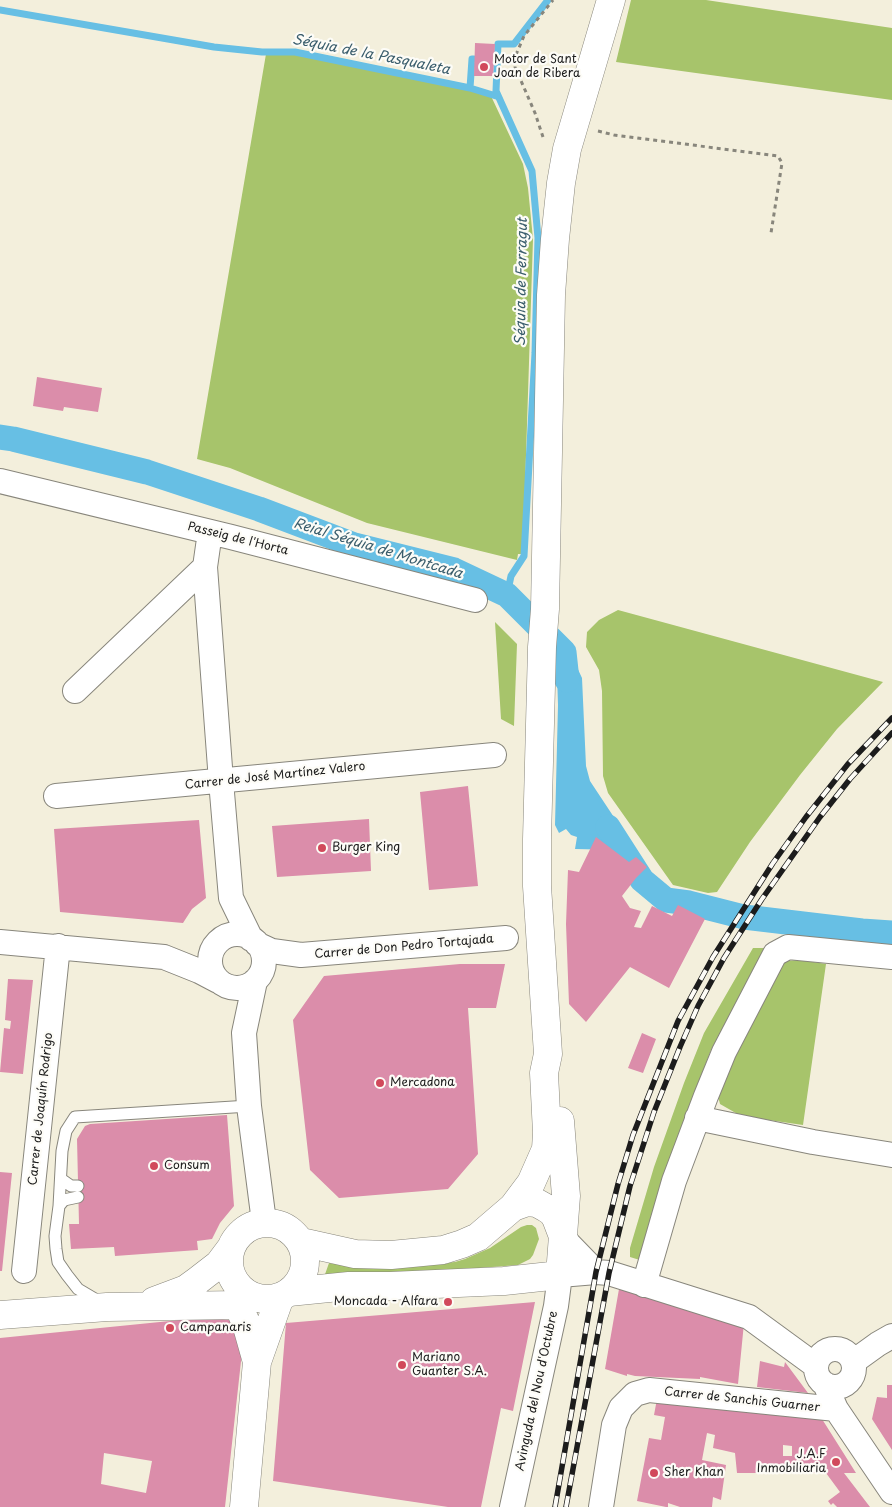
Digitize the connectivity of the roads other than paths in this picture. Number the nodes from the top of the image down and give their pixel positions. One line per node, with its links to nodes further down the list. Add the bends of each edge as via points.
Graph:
1 (611, 0): 22 (street, via 574,124 561,184 551,295 538,886)
2 (0, 481): 3 (street, Passeig de l'Horta)
3 (210, 532): 4 (street); 5 (street, Passeig de l'Horta)
4 (205, 567): 6 (street); 8 (street)
5 (475, 600)
6 (75, 691)
7 (494, 755): 8 (street, Carrer de José Martínez Valero)
8 (221, 781): 9 (street, Carrer de José Martínez Valero); 10 (street)
9 (56, 796)
10 (231, 898): 12 (street); 14 (street, via 225,928)
11 (506, 938): 16 (street, Carrer de Don Pedro Tortajada)
12 (254, 941): 14 (street, via 236,934); 16 (street, Carrer de Don Pedro Tortajada, via 272,951); 19 (street, via 262,950 263,958)
13 (0, 942): 15 (street)
14 (218, 942): 17 (street, via 203,951); 20 (street, via 211,952 210,968)
15 (58, 946): 17 (street); 33 (street, Carrer de Joaquín Rodrigo)
16 (301, 955): 19 (street, Carrer de Don Pedro Tortajada, via 269,968)
17 (164, 957): 20 (street)
18 (892, 957): 24 (street, via 788,947 775,954 724,1052)
19 (258, 977): 20 (street, via 240,988); 21 (street)
20 (222, 983): 21 (street)
21 (244, 1033): 23 (street)
22 (548, 1054): 28 (street, via 544,1073 546,1149 531,1183); 30 (street, via 556,1072 566,1196)
23 (249, 1106): 26 (lane, via 75,1117 66,1131); 29 (street)
24 (697, 1118): 25 (street); 36 (street, via 674,1181)
25 (892, 1155)
26 (61, 1179): 27 (lane); 27 (lane, via 78,1192)
27 (59, 1206): 40 (lane, via 55,1236 58,1262 78,1289)
28 (513, 1207): 30 (street, via 526,1202 546,1208 556,1218); 31 (street, via 478,1237 443,1250 360,1254)
29 (264, 1222): 31 (street, via 286,1227); 32 (street, via 244,1230)
30 (564, 1239): 34 (street); 35 (street)
31 (301, 1242): 37 (street, via 306,1264 303,1275 297,1284)
32 (231, 1248): 38 (street, via 228,1259); 39 (street, via 219,1264 186,1289)
33 (24, 1272)
34 (596, 1272): 35 (street); 36 (street)
35 (560, 1275): 37 (street, via 504,1281 349,1286); 48 (street, Avinguda del Nou d'Octubre)
36 (644, 1284): 44 (street, via 749,1317)
37 (279, 1296): 38 (street, via 250,1295 242,1289); 43 (street)
38 (239, 1303): 39 (street); 43 (street)
39 (139, 1306): 40 (street)
40 (107, 1307): 41 (street)
41 (0, 1315)
42 (892, 1336): 44 (street, via 853,1362 846,1352 827,1350 822,1354)
43 (257, 1362): 47 (street)
44 (820, 1375): 45 (street)
45 (836, 1409): 46 (street); 49 (street, Carrer de Sanchis Guarner, via 649,1390 635,1394 621,1408 614,1425)
46 (892, 1492)
47 (244, 1507)
48 (512, 1507)
49 (601, 1507)

